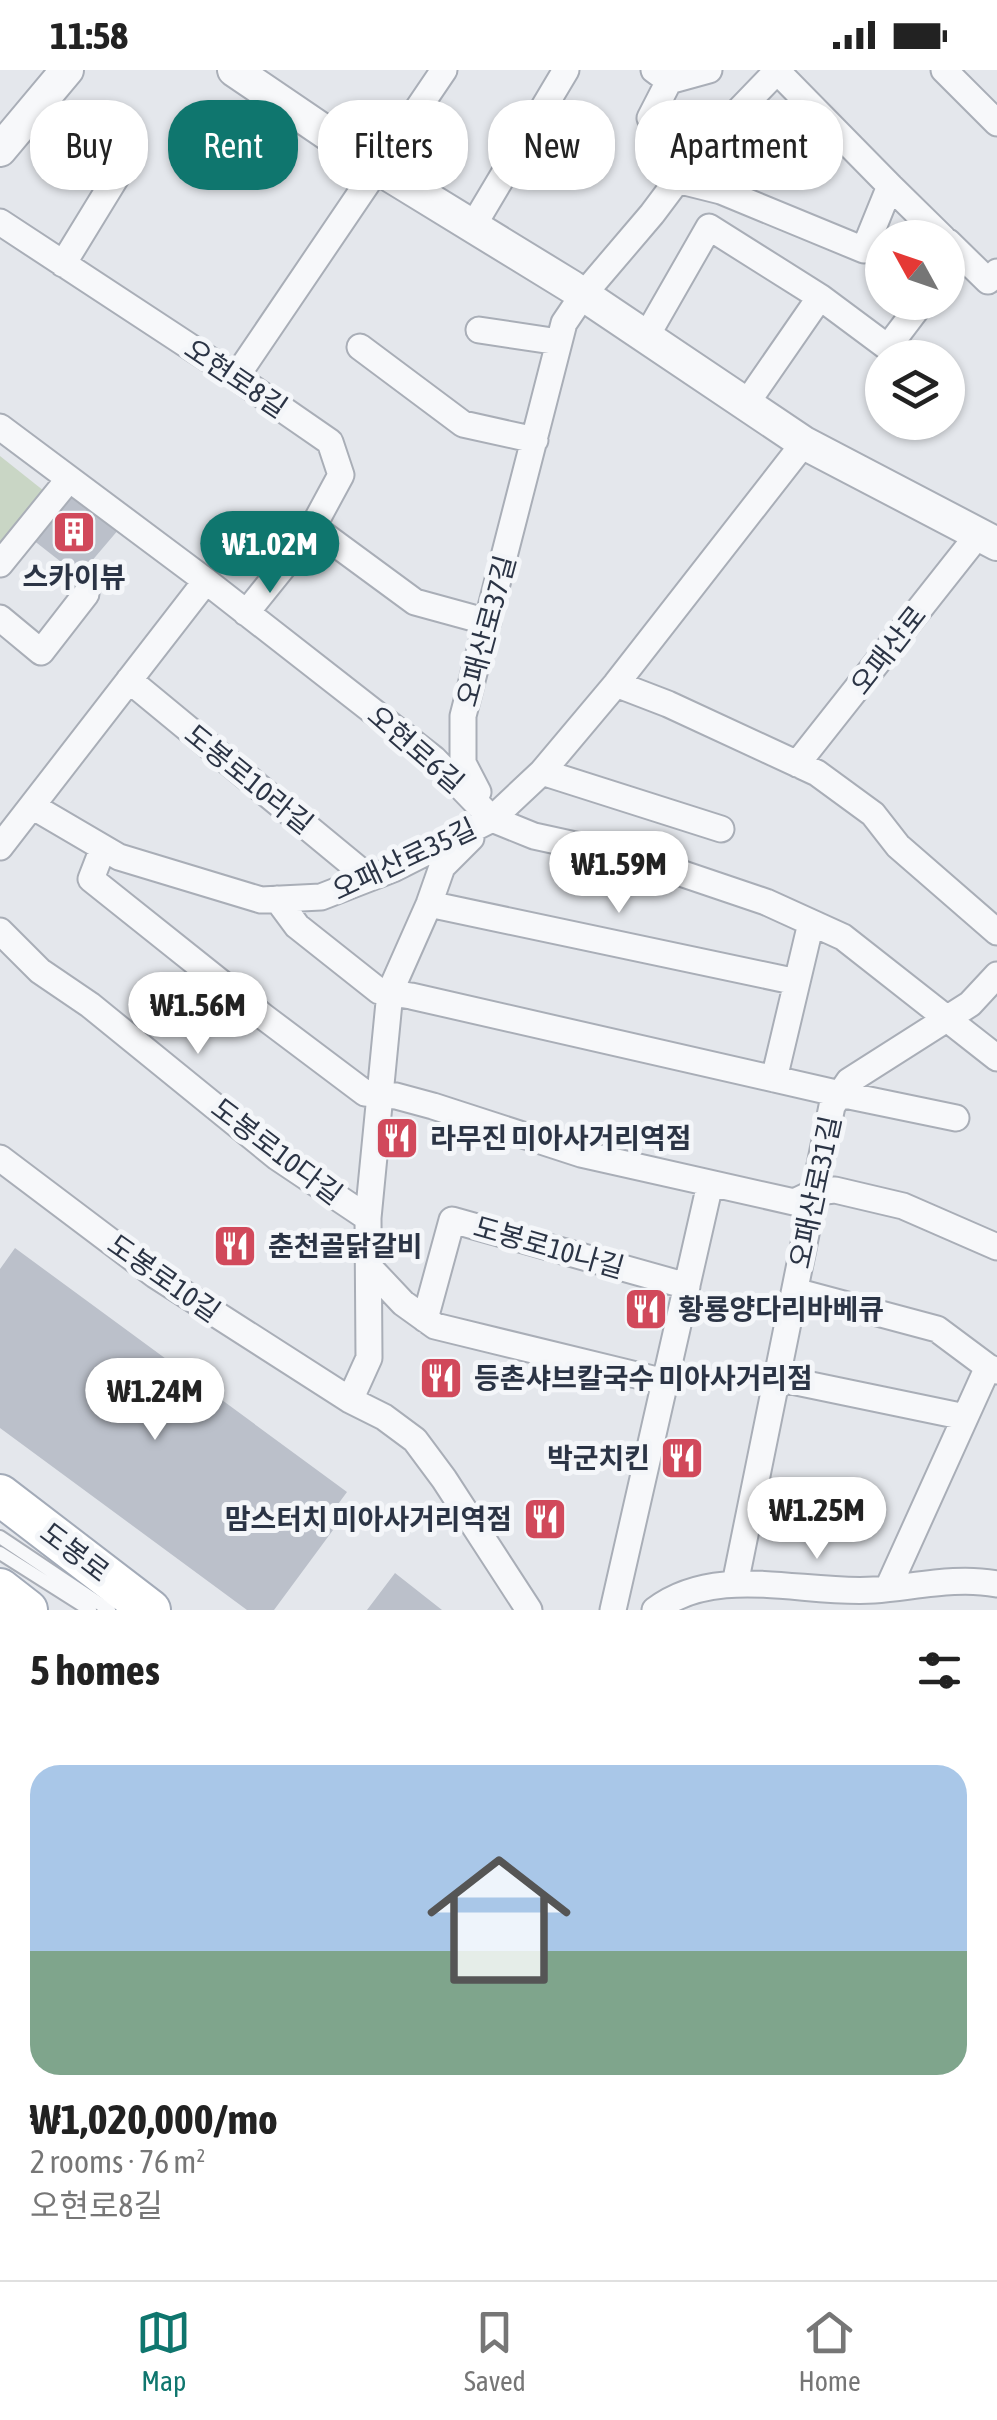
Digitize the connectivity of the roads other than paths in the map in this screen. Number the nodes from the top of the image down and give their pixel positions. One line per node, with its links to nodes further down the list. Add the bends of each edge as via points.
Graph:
1 (67, 70): 14 (street)
2 (234, 70): 13 (street, 오패산로)
3 (444, 70): 9 (street)
4 (566, 70): 23 (street)
5 (709, 70): 8 (street)
6 (778, 70): 11 (street, 오패산로37길); 15 (street)
7 (944, 70): 12 (street)
8 (662, 75): 10 (street)
9 (424, 100)
10 (655, 100)
11 (749, 100)
12 (997, 123)
13 (318, 127)
14 (0, 150)
15 (890, 186): 20 (street, via 864,250); 21 (street)
16 (108, 190): 25 (street)
17 (363, 190): 34 (street)
18 (414, 190): 23 (street, 오패산로)
19 (670, 190): 27 (street, 오패산로37길)
20 (721, 190)
21 (925, 220)
22 (0, 222): 25 (street, 오현로8길)
23 (472, 226): 27 (street, 오패산로)
24 (965, 259): 26 (street, via 988,281)
25 (63, 264): 34 (street, 오현로8길)
26 (997, 272)
27 (583, 295): 30 (street, 오패산로); 32 (street, 오패산로37길)
28 (820, 296): 30 (street, via 708,226); 31 (street); 35 (street)
29 (479, 330): 32 (street)
30 (646, 337): 35 (street, 오패산로)
31 (879, 340)
32 (560, 342): 37 (street, 오패산로37길)
33 (360, 348): 37 (street, via 462,424)
34 (236, 377): 40 (street, 오현로8길, via 330,442 341,476)
35 (746, 404): 38 (street, 오패산로)
36 (0, 428): 39 (street, 오현로6길)
37 (535, 440): 47 (street, 오패산로37길)
38 (804, 443): 41 (street, 오패산로); 49 (street, 오패산로35길)
39 (69, 479): 42 (street); 43 (street, 오현로6길)
40 (313, 528): 45 (street, 오현로8길); 47 (street, via 415,602)
41 (988, 540): 50 (street, 오패산로)
42 (0, 564)
43 (206, 581): 45 (street, 오현로6길); 48 (street)
44 (86, 594): 46 (street, via 41,652)
45 (246, 613): 53 (street, 오현로6길, via 434,759)
46 (0, 618)
47 (488, 622): 53 (street, 오패산로37길, via 462,716 463,763)
48 (129, 680): 52 (street); 57 (street, 도봉로10라길)
49 (616, 684): 50 (street); 51 (street, 오패산로35길)
50 (797, 764): 62 (street, via 873,814 898,846)
51 (542, 772): 53 (street, 오패산로35길); 54 (street)
52 (32, 806): 55 (street); 56 (street, 오패산로35길)
53 (492, 818): 57 (street, 오패산로35길); 59 (street, 도봉로10다길, via 442,867); 60 (street, 오현로6길, via 534,836 640,859)
54 (721, 829)
55 (0, 847)
56 (102, 848): 58 (street, 오패산로35길, via 261,900); 70 (street, via 91,879 366,1094)
57 (369, 878): 58 (street, 오패산로35길, via 321,897)
58 (277, 899): 65 (street, via 297,926 378,991)
59 (429, 904): 64 (street); 65 (street, 도봉로10다길)
60 (811, 923): 64 (street); 66 (street, 오현로6길, via 843,937)
61 (0, 932): 75 (street, 도봉로10다길, via 40,971 277,1157)
62 (997, 932)
63 (997, 975): 66 (street, 오패산로31길)
64 (797, 982): 68 (street)
65 (390, 992): 68 (street); 70 (street, 도봉로10다길)
66 (948, 1019): 67 (street, 오현로6길); 69 (street, 오패산로31길, via 850,1080)
67 (997, 1058)
68 (774, 1079): 69 (street)
69 (840, 1094): 71 (street, 오패산로31길); 74 (street, 오패산로31길)
70 (380, 1095): 73 (street); 75 (street, 도봉로10다길)
71 (956, 1118)
72 (0, 1158): 84 (street, 도봉로10길, via 155,1275)
73 (710, 1184): 74 (street, via 794,1202); 78 (street)
74 (815, 1192): 76 (street, via 835,1190 903,1206); 79 (street, 오패산로31길)
75 (368, 1218): 77 (street, 도봉로10다길)
76 (997, 1248)
77 (368, 1268): 80 (street); 84 (street, 도봉로10다길, via 369,1358)
78 (687, 1286): 80 (street, 도봉로10나길, via 452,1220); 83 (street)
79 (795, 1292): 81 (street, 오패산로31길, via 937,1330); 82 (street, 오패산로31길)
80 (425, 1319): 83 (street)
81 (992, 1369): 85 (street)
82 (777, 1378): 85 (street); 89 (street, 오패산로31길)
83 (665, 1382): 98 (street)
84 (350, 1400): 97 (street, 도봉로10길, via 415,1440)
85 (965, 1417): 91 (street)
86 (0, 1496): 96 (main road, 도봉로)
87 (0, 1537): 95 (lane)
88 (0, 1553): 94 (lane)
89 (736, 1584): 91 (street); 99 (street, via 707,1588)
90 (997, 1584): 91 (street)
91 (888, 1588)
92 (0, 1589): 93 (main road)
93 (26, 1610)
94 (90, 1610)
95 (110, 1610)
96 (150, 1610)
97 (529, 1610)
98 (613, 1610)
99 (655, 1610)

